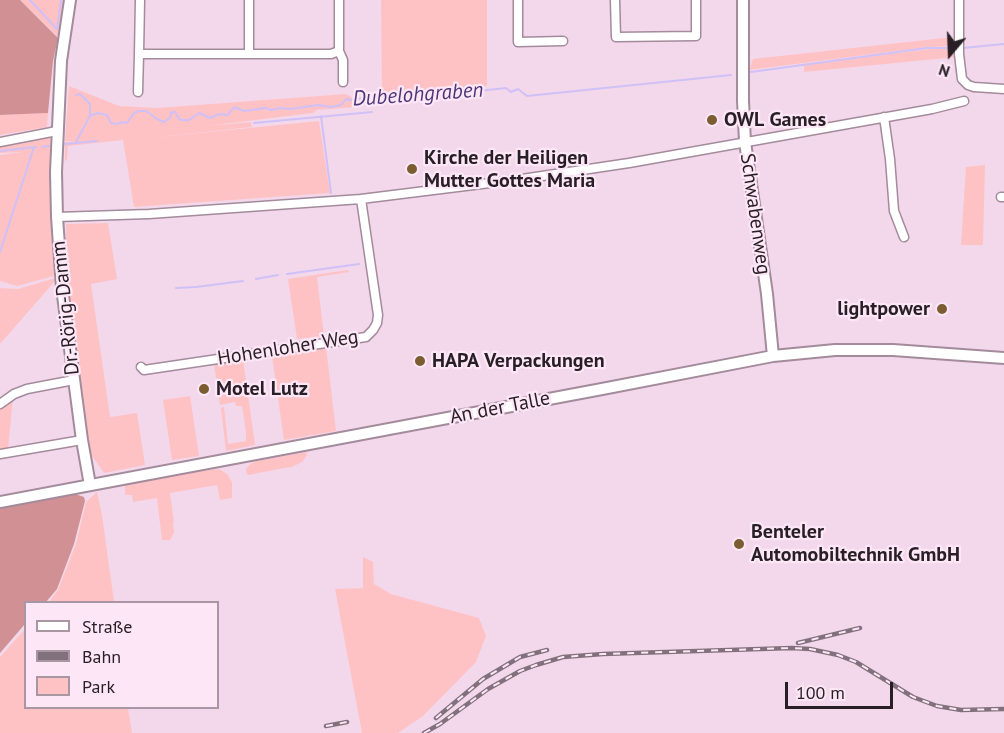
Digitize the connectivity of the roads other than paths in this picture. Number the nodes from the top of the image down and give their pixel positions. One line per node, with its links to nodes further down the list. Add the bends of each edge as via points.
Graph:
1 (70, 0): 19 (street, Dr.-Rörig-Damm)
2 (140, 0): 12 (street)
3 (249, 0): 13 (street)
4 (339, 0): 11 (street)
5 (518, 0): 10 (street, via 518,42)
6 (615, 0): 7 (street, via 616,37 696,36)
7 (696, 0)
8 (743, 0): 21 (street, Schwabenweg)
9 (959, 0): 15 (street, via 962,79 968,85)
10 (564, 41)
11 (339, 51): 13 (street); 14 (street)
12 (139, 54): 13 (street); 16 (street)
13 (249, 54)
14 (343, 82)
15 (1004, 89)
16 (138, 92)
17 (964, 101): 18 (street)
18 (884, 117): 21 (street); 24 (street, via 894,211)
19 (57, 131): 20 (street); 23 (street, Dr.-Rörig-Damm)
20 (0, 142)
21 (745, 142): 22 (street, via 522,179); 25 (street, Schwabenweg)
22 (361, 199): 23 (street); 27 (street, Hohenloher Weg, via 378,315 366,337)
23 (57, 217): 28 (street, Dr.-Rörig-Damm)
24 (904, 237)
25 (773, 356): 26 (street, An der Talle, via 882,350); 32 (street, An der Talle)
26 (1004, 358)
27 (141, 367)
28 (74, 380): 29 (street, via 27,389); 30 (street, Dr.-Rörig-Damm)
29 (0, 404)
30 (82, 440): 31 (street); 32 (street, Dr.-Rörig-Damm)
31 (0, 454)
32 (90, 485): 33 (street, An der Talle)
33 (0, 502)

